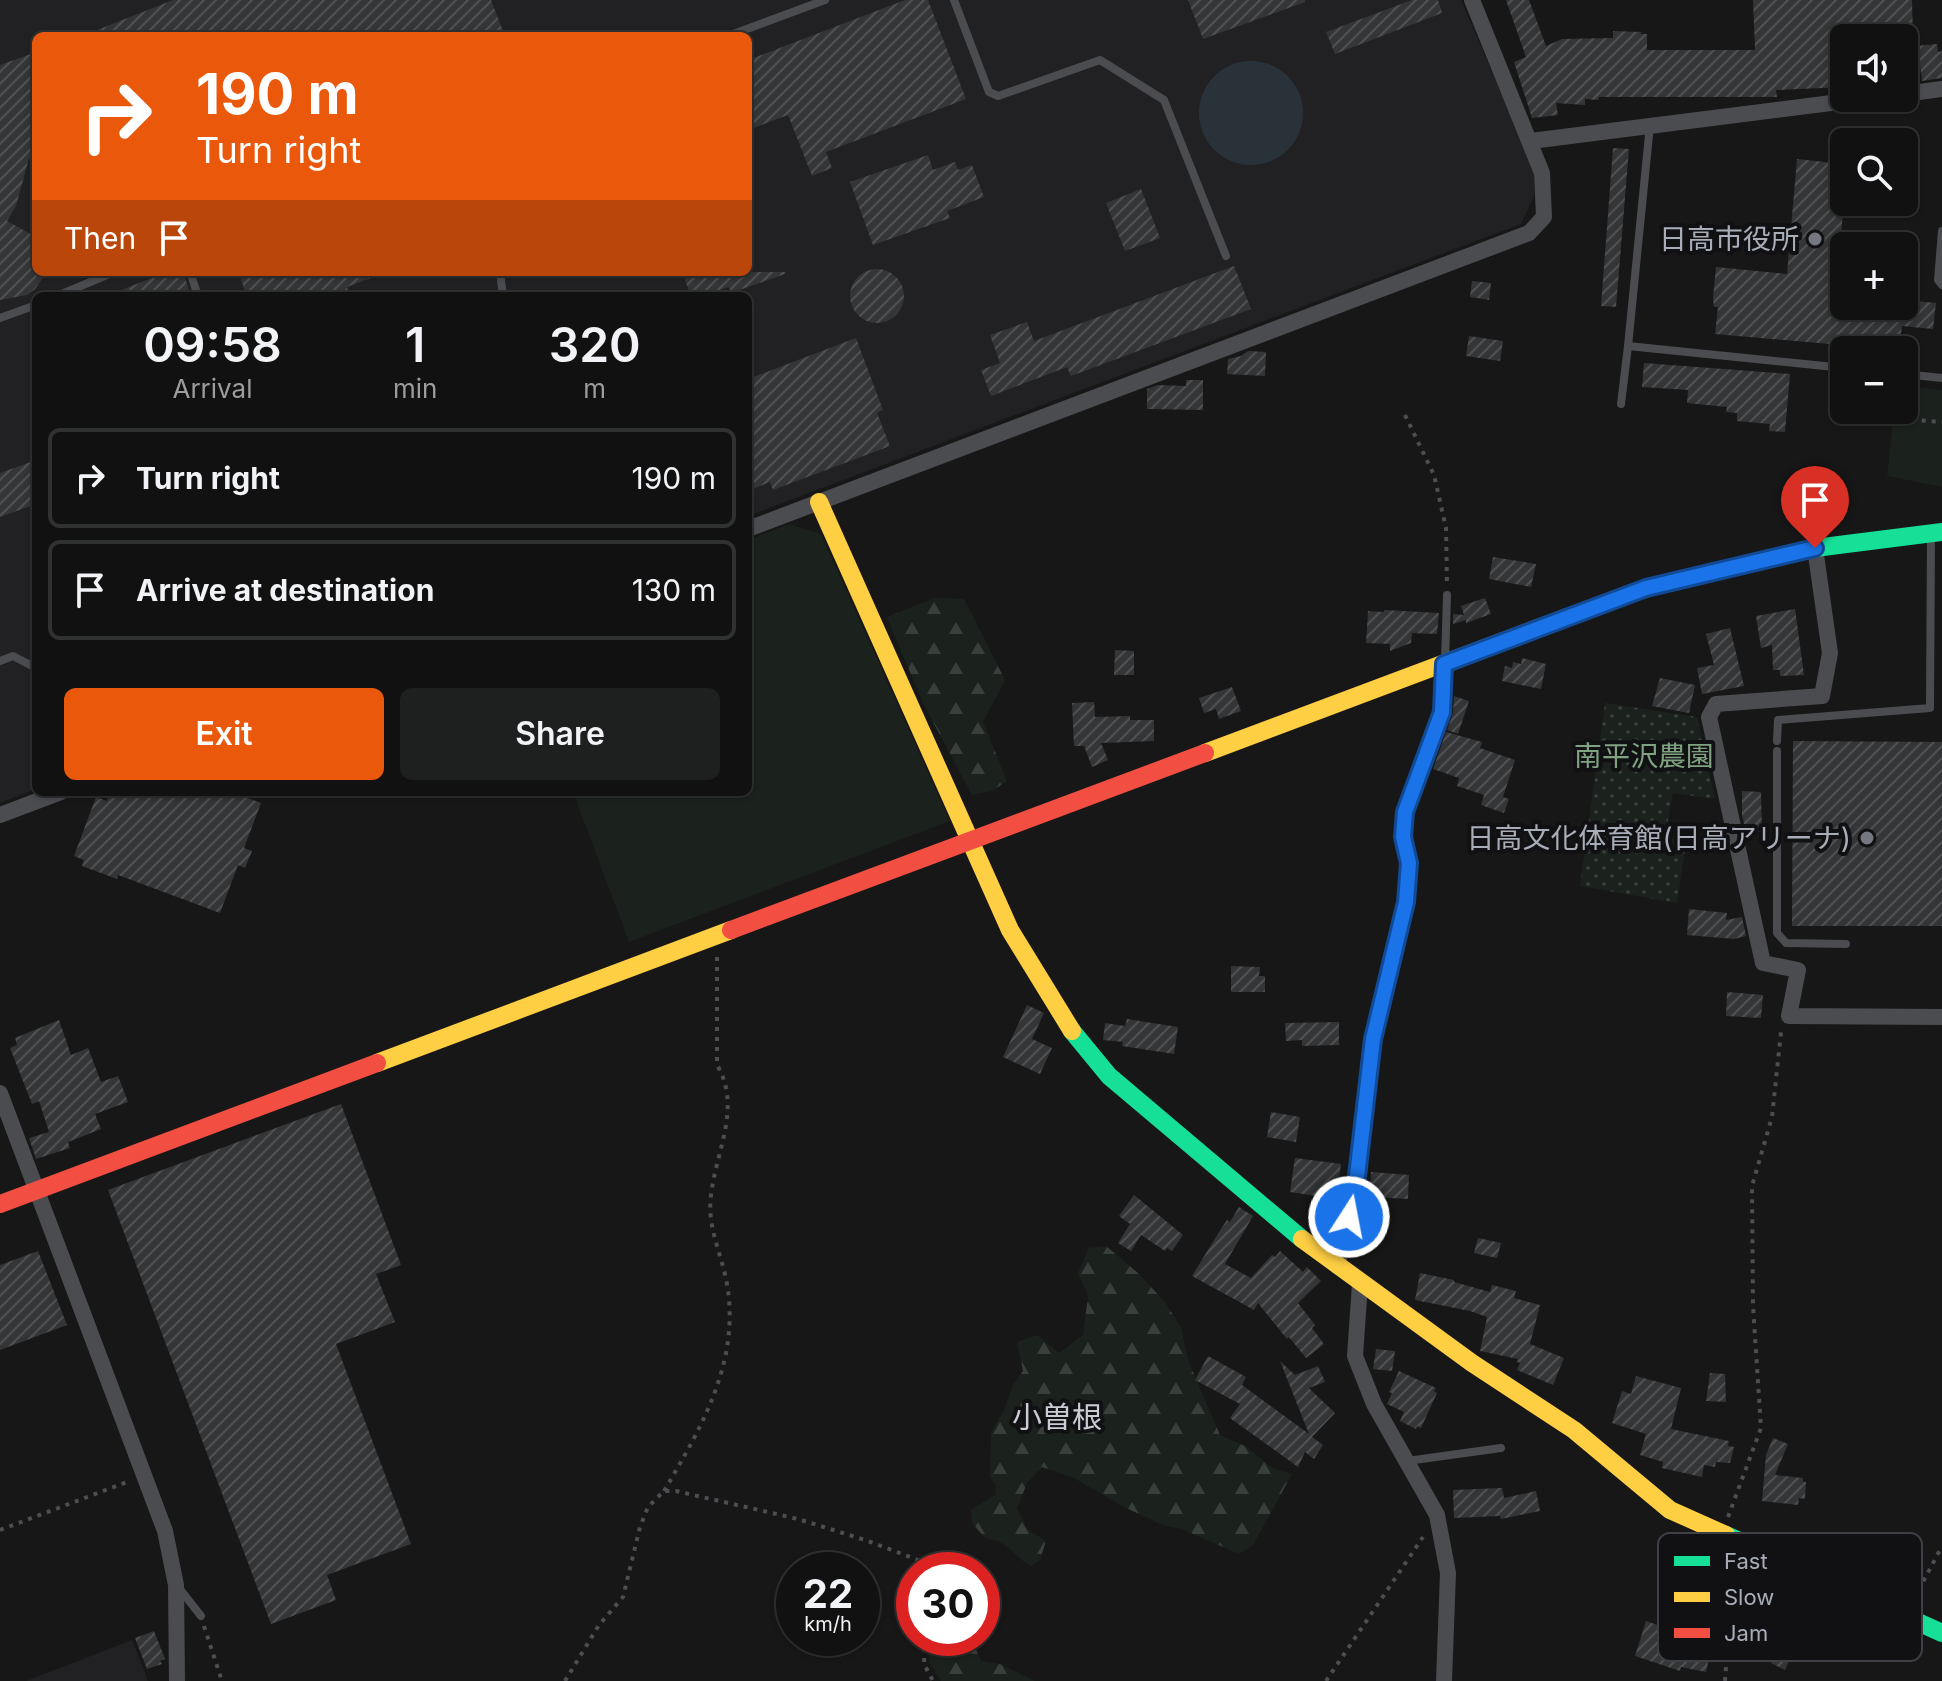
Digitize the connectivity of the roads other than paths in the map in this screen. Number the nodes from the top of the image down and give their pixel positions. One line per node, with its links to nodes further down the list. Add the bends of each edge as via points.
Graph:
1 (825, 0): 4 (lane)
2 (954, 0): 11 (lane, via 989,92 998,96 1100,60 1164,100)
3 (1472, 0): 9 (street)
4 (739, 32)
5 (1942, 89): 6 (street)
6 (1918, 92)
7 (1830, 103): 8 (street)
8 (1650, 125): 9 (street); 17 (lane)
9 (1531, 141): 22 (street, via 1542,173 1544,217 1529,233)
10 (1942, 231): 13 (lane)
11 (1226, 256)
12 (104, 276): 14 (lane)
13 (1942, 285)
14 (66, 292)
15 (32, 306): 16 (lane)
16 (0, 318)
17 (1628, 346): 18 (lane); 21 (lane)
18 (1830, 367)
19 (1918, 375): 20 (lane)
20 (1942, 378)
21 (1621, 404)
22 (819, 502): 23 (street); 36 (street)
23 (752, 527)
24 (1936, 533): 25 (street); 30 (lane)
25 (1815, 548): 28 (street, via 1646,588); 38 (street, via 1830,653 1822,696 1716,704 1709,717 1763,963 1798,970 1789,1016)
26 (1447, 595): 28 (lane)
27 (0, 661): 29 (lane, via 13,656)
28 (1444, 664): 36 (street); 42 (street, via 1442,712 1405,812 1406,902 1373,1039 1355,1193)
29 (32, 666)
30 (1931, 681): 31 (lane); 32 (lane)
31 (1942, 681)
32 (1930, 708): 33 (lane); 37 (lane, via 1778,720 1777,933 1786,943)
33 (1942, 708)
34 (50, 796): 35 (street)
35 (0, 815)
36 (969, 842): 40 (street); 42 (street, via 1042,985 1109,1076)
37 (1846, 944)
38 (1942, 1017)
39 (0, 1093): 40 (street)
40 (35, 1190): 41 (street); 47 (street, via 165,1531)
41 (0, 1204)
42 (1337, 1266): 43 (street)
43 (1360, 1284): 45 (street, via 1355,1356); 46 (street, via 1574,1430 1670,1510)
44 (1501, 1448): 45 (lane)
45 (1406, 1461): 52 (street, via 1437,1515 1448,1573)
46 (1724, 1533)
47 (176, 1585): 48 (lane); 51 (street)
48 (201, 1616)
49 (1922, 1623): 50 (street)
50 (1942, 1633)
51 (177, 1681)
52 (1444, 1681)

